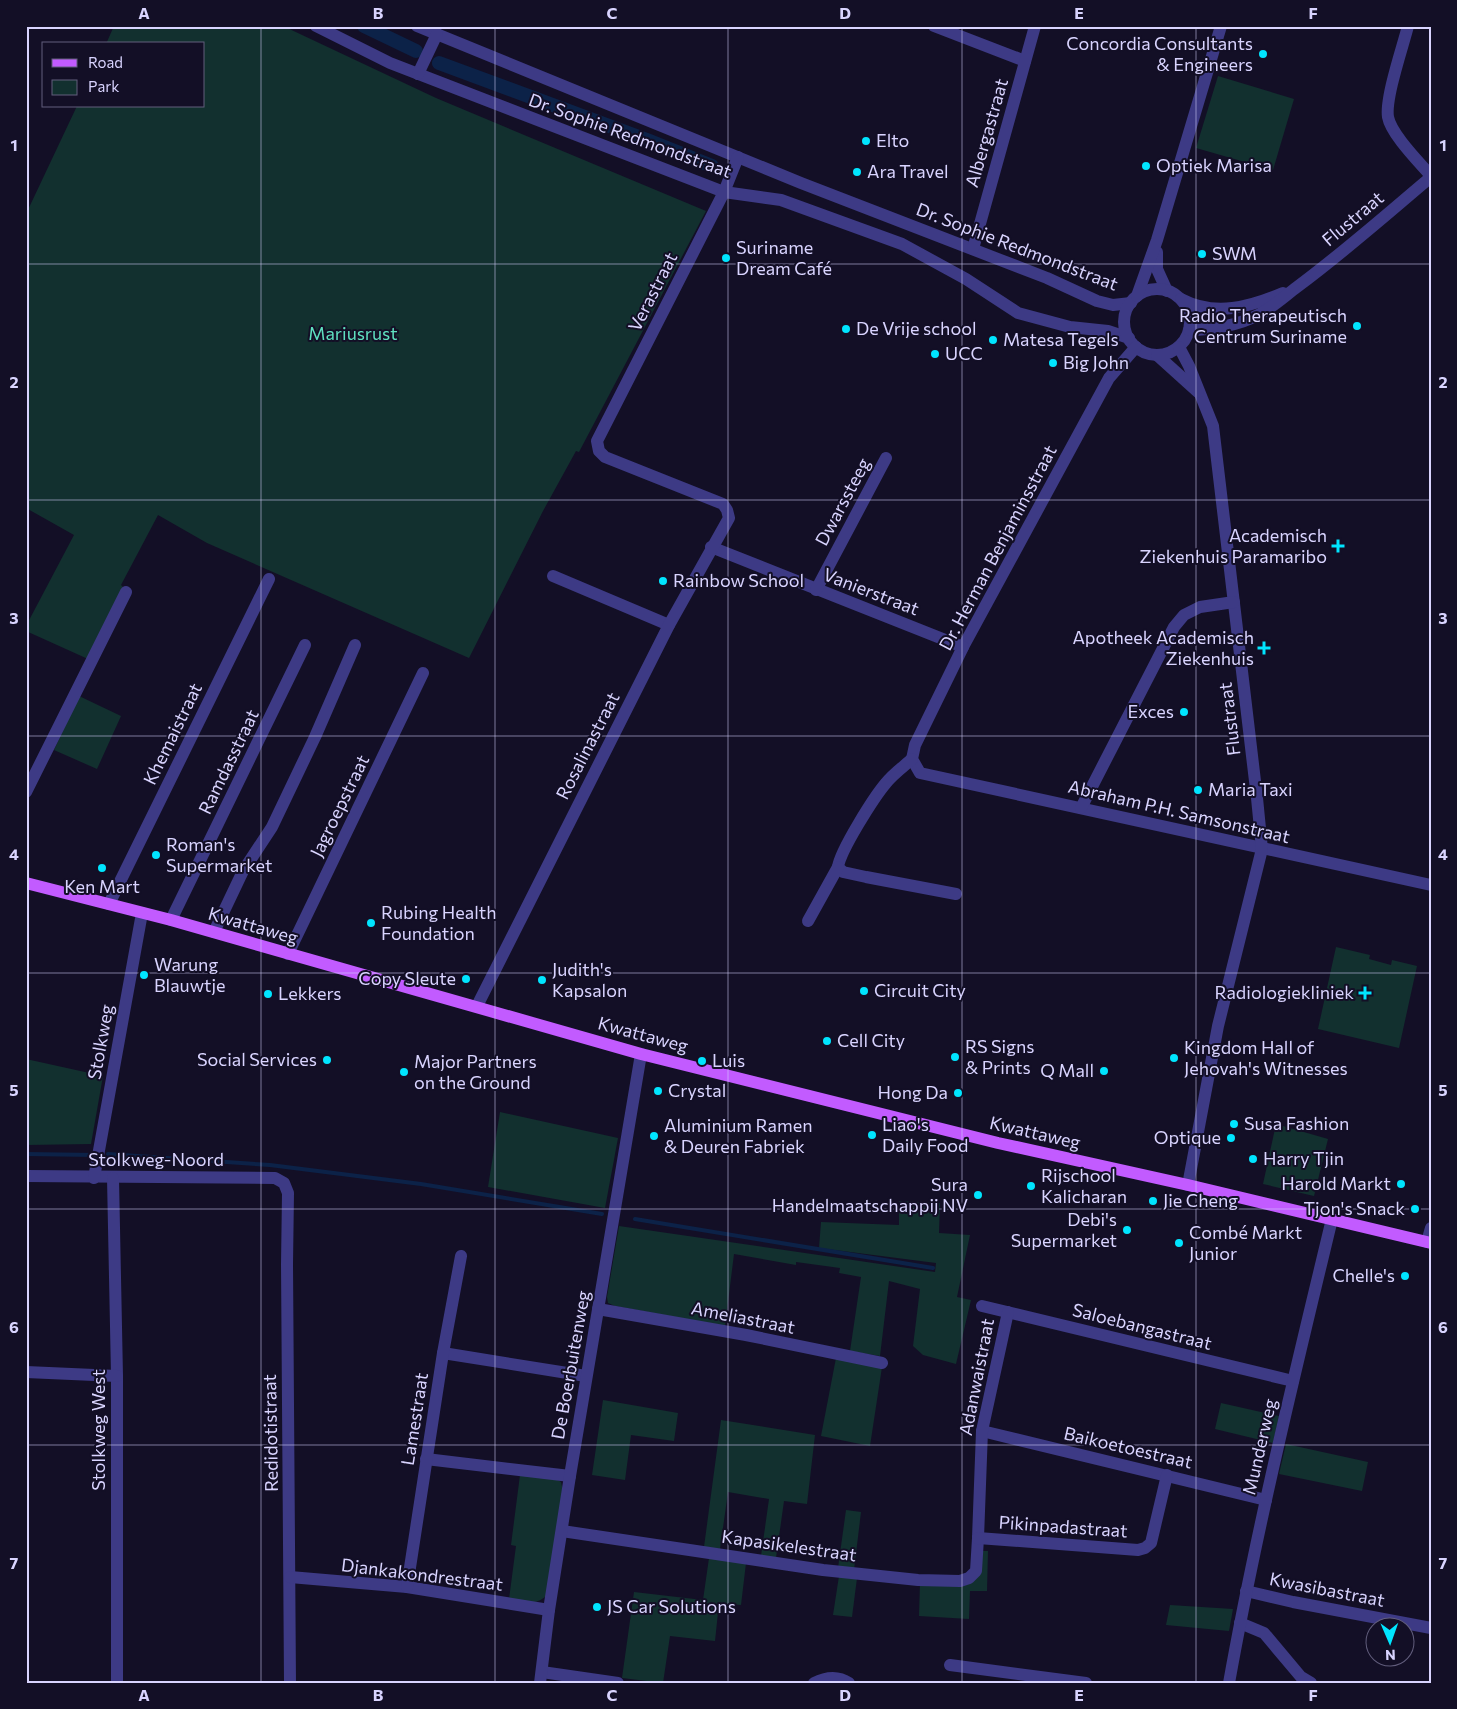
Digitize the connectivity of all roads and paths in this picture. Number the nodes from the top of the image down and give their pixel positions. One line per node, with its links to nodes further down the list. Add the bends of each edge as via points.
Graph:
1 (316, 26): 9 (street, Dr. Sophie Redmondstraat)
2 (417, 26): 7 (street, Dr. Sophie Redmondstraat)
3 (934, 26): 8 (street)
4 (1036, 26): 8 (street, Albergastraat)
5 (1221, 26): 13 (street)
6 (1408, 26): 11 (street, via 1389,96 1388,117 1397,136)
7 (437, 34): 9 (street); 10 (street, Dr. Sophie Redmondstraat)
8 (1025, 61): 14 (street, Albergastraat)
9 (418, 74): 12 (street, Dr. Sophie Redmondstraat)
10 (738, 156): 12 (street, Verastraat); 14 (street, Dr. Sophie Redmondstraat)
11 (1431, 177): 15 (street, Flustraat)
12 (724, 192): 20 (street, Dr. Sophie Redmondstraat, via 782,200 902,244 966,279 1018,313 1070,327 1116,333); 25 (street, Verastraat, via 597,441 599,451 605,457)
13 (1157, 240): 16 (street, via 1157,269); 18 (street)
14 (973, 249): 18 (street, Dr. Sophie Redmondstraat, via 1106,304)
15 (1297, 287): 17 (street, Flustraat, via 1241,308 1201,308); 19 (street, Flustraat, via 1259,315 1245,321)
16 (1167, 291): 17 (street); 18 (street, via 1152,290)
17 (1181, 299): 19 (street, via 1188,311)
18 (1134, 300): 20 (street, via 1125,322)
19 (1189, 330): 21 (street)
20 (1132, 342): 22 (street, via 1147,353); 35 (street, Dr. Herman Benjaminsstraat)
21 (1179, 347): 22 (street); 23 (street, Flustraat)
22 (1157, 355): 23 (street, Flustraat)
23 (1200, 393): 31 (street, Flustraat, via 1213,426)
24 (886, 458): 29 (street, Dwarssteeg)
25 (723, 504): 26 (street, Rosalinastraat, via 729,518)
26 (711, 547): 29 (street, Vanierstraat); 32 (street, Rosalinastraat)
27 (554, 576): 32 (street)
28 (269, 579): 45 (street, Khemaistraat)
29 (816, 590): 35 (street, Vanierstraat)
30 (126, 592): 38 (street)
31 (1234, 602): 39 (street, via 1200,607 1184,615 1174,627); 40 (street, Flustraat)
32 (669, 625): 51 (street, Rosalinastraat)
33 (355, 644): 49 (street, via 272,827 243,871)
34 (305, 645): 47 (street, Ramdasstraat)
35 (964, 647): 37 (street, Dr. Herman Benjaminsstraat)
36 (423, 673): 50 (street, Jagroepstraat)
37 (912, 759): 39 (street, Abraham P.H. Samsonstraat, via 920,773); 41 (street, via 886,782 852,836)
38 (26, 792)
39 (1082, 808): 40 (street, Abraham P.H. Samsonstraat)
40 (1262, 849): 43 (street, Abraham P.H. Samsonstraat); 57 (street, Flustraat, via 1218,1026)
41 (838, 867): 44 (street, via 843,872); 48 (street)
42 (26, 883): 45 (main road, Kwattaweg)
43 (1431, 885)
44 (956, 894)
45 (109, 904): 46 (main road, Kwattaweg)
46 (142, 913): 47 (main road, Kwattaweg); 54 (street, Stolkweg)
47 (171, 920): 49 (main road, Kwattaweg)
48 (808, 921)
49 (214, 932): 50 (main road, Kwattaweg)
50 (288, 954): 51 (main road, Kwattaweg)
51 (477, 1006): 52 (main road, Kwattaweg)
52 (641, 1054): 57 (main road, Kwattaweg, via 998,1143); 63 (street, De Boerbuitenweg)
53 (26, 1176): 54 (street, Stolkweg-Noord)
54 (94, 1178): 55 (street, Stolkweg-Noord)
55 (113, 1178): 56 (street, Stolkweg-Noord, via 275,1178); 68 (street, Stolkweg West)
56 (284, 1183): 78 (street, Redidotistraat, via 288,1192)
57 (1188, 1185): 58 (main road, Kwattaweg)
58 (1332, 1219): 60 (main road, Kwattaweg); 70 (street, Munderweg)
59 (1431, 1228): 60 (street)
60 (1429, 1243)
61 (461, 1256): 65 (street, Lamestraat)
62 (982, 1306): 64 (street, Saloebangastraat)
63 (598, 1310): 66 (street, Ameliastraat, via 746,1335); 69 (street, De Boerbuitenweg)
64 (1008, 1312): 70 (street, Saloebangastraat); 71 (street, Adanwaistraat)
65 (443, 1353): 69 (street); 72 (street, Lamestraat)
66 (882, 1363)
67 (26, 1372): 68 (street)
68 (117, 1376): 86 (street, Stolkweg West)
69 (586, 1376): 74 (street, De Boerbuitenweg)
70 (1293, 1381): 75 (street, Munderweg)
71 (982, 1431): 73 (street, Baikoetoestraat); 77 (street, Adanwaistraat)
72 (426, 1459): 74 (street); 79 (street, Lamestraat)
73 (1167, 1475): 75 (street, Baikoetoestraat); 77 (street, Pikinpadastraat, via 1151,1543 1145,1548)
74 (570, 1476): 76 (street, De Boerbuitenweg)
75 (1266, 1500): 80 (street, Munderweg)
76 (562, 1531): 77 (street, Kapasikelestraat, via 823,1570 960,1581 976,1571); 81 (street, De Boerbuitenweg)
77 (978, 1538)
78 (290, 1576): 79 (street, Djankakondrestraat); 87 (street, Redidotistraat)
79 (407, 1587): 81 (street, Djankakondrestraat)
80 (1246, 1591): 82 (street, Munderweg); 83 (street, Kwasibastraat)
81 (549, 1610): 85 (street, De Boerbuitenweg)
82 (1240, 1623): 92 (street, Munderweg); 93 (street, via 1264,1633 1301,1677)
83 (1431, 1628)
84 (950, 1665): 91 (street)
85 (541, 1677): 88 (street)
86 (117, 1683)
87 (290, 1683)
88 (618, 1683)
89 (814, 1683): 90 (street, via 836,1677)
90 (848, 1683)
91 (1086, 1683)
92 (1228, 1683)
93 (1311, 1683)

